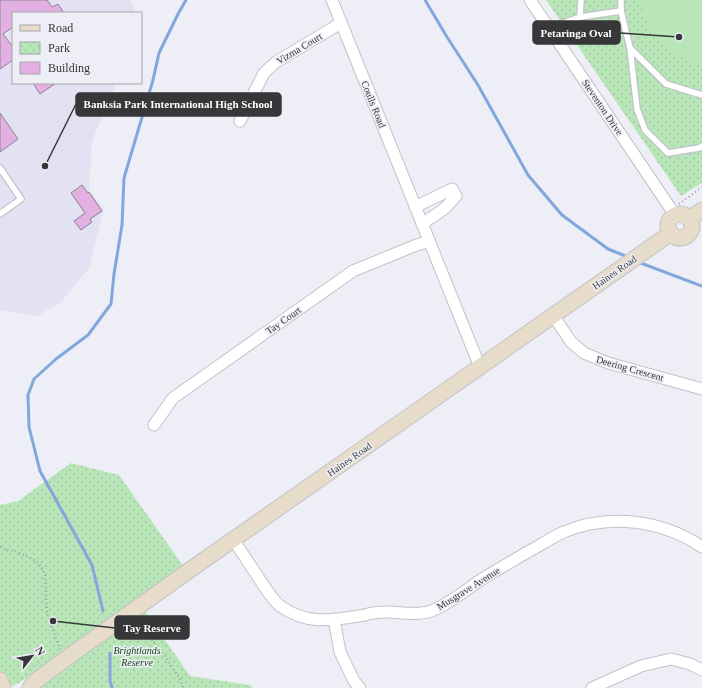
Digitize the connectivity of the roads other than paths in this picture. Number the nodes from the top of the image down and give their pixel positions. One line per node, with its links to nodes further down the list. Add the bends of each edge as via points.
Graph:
1 (332, 0): 7 (street, Coulls Road)
2 (530, 0): 8 (street, Steventon Drive)
3 (581, 0): 6 (lane)
4 (621, 0): 5 (lane)
5 (621, 11): 6 (lane); 9 (lane)
6 (580, 17): 8 (lane)
7 (341, 23): 11 (street, Vizma Court, via 276,62 264,73); 14 (street, Coulls Road)
8 (549, 28): 17 (street, Steventon Drive)
9 (630, 48): 10 (lane, via 666,84); 12 (lane, via 637,109 645,130 668,153)
10 (702, 95)
11 (240, 121)
12 (702, 146)
13 (0, 168): 16 (lane, via 22,199)
14 (416, 207): 18 (street, Coulls Road); 18 (street, via 452,189 456,196 444,209)
15 (702, 210): 17 (main road)
16 (0, 214)
17 (679, 214): 19 (main road, via 672,216 668,222); 19 (main road, via 691,223 688,234 677,237)
18 (422, 224): 20 (street, Coulls Road)
19 (670, 233): 21 (main road, Haines Road)
20 (429, 240): 22 (street, Coulls Road); 24 (street, Tay Court, via 352,271 173,398)
21 (553, 315): 22 (main road, Haines Road); 23 (street, Deering Crescent, via 571,342 584,353 608,363)
22 (480, 367): 25 (main road, Haines Road)
23 (702, 389)
24 (154, 425)
25 (233, 540): 27 (street, Musgrave Avenue, via 279,605 305,618); 30 (main road, Haines Road)
26 (702, 547): 27 (street, Musgrave Avenue, via 674,532 644,523 607,521 590,524 563,532 431,611 384,612)
27 (334, 619): 32 (street, via 340,652)
28 (702, 670): 33 (street, via 671,659 641,666)
29 (0, 680): 31 (main road)
30 (27, 686)
31 (3, 688)
32 (360, 688)
33 (592, 688)

